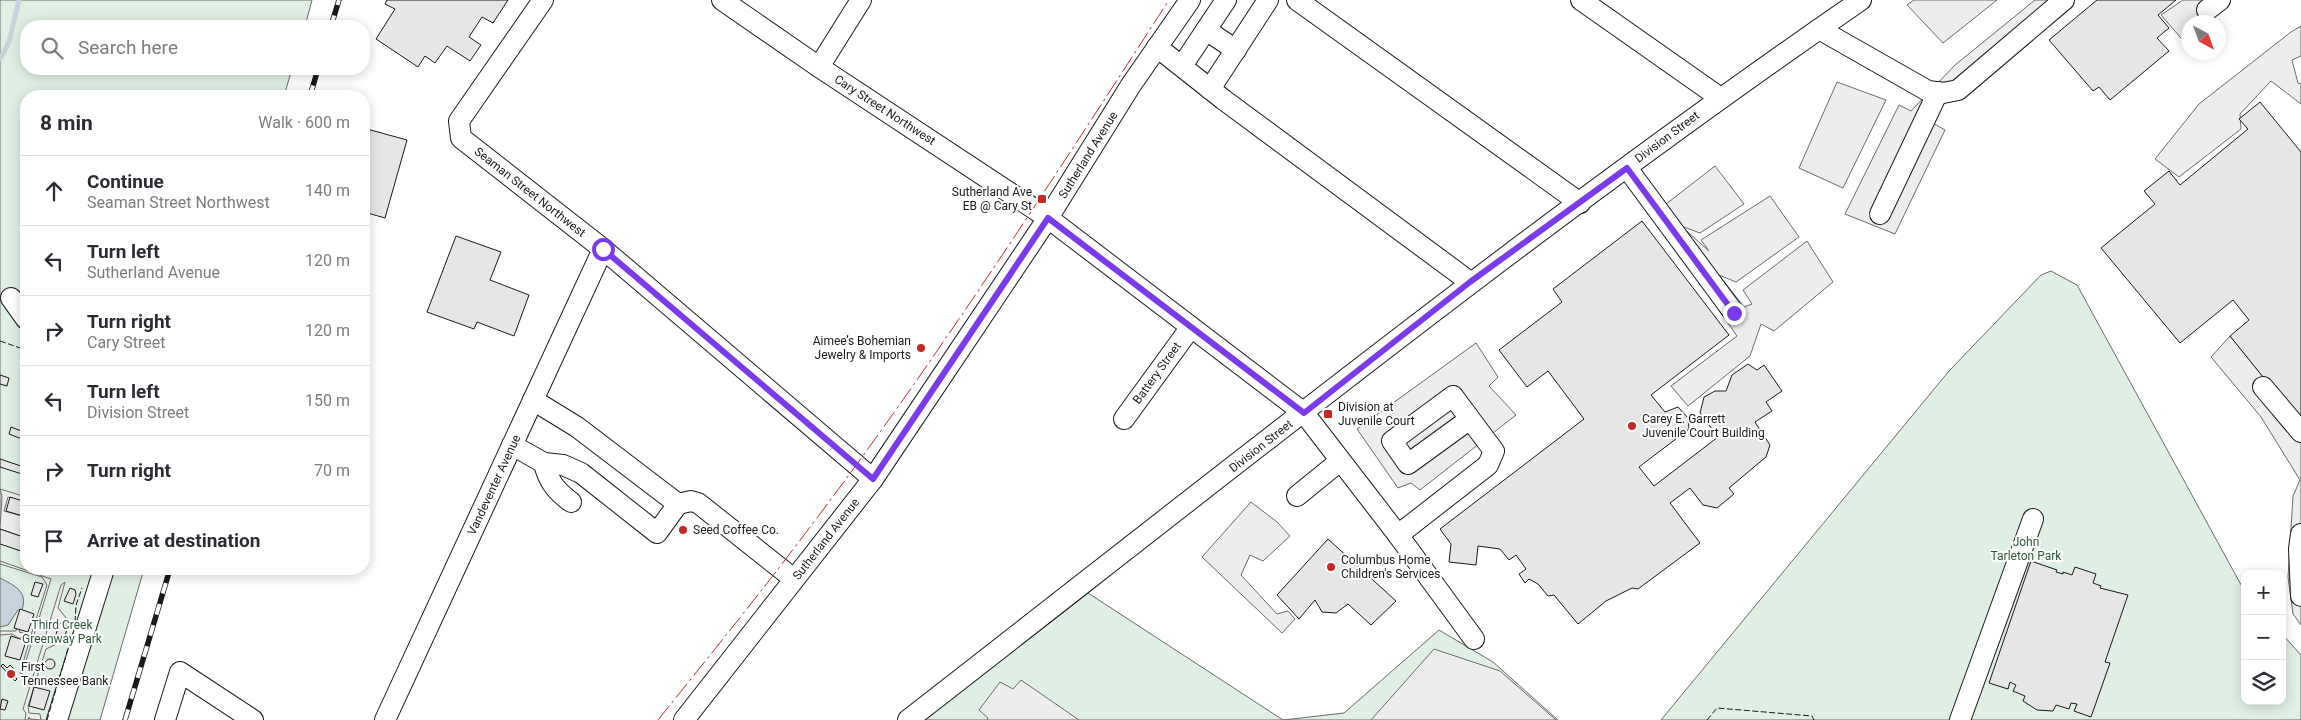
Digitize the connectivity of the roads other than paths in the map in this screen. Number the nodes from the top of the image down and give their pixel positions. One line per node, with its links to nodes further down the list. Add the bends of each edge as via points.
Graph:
1 (543, 0): 24 (street, Seaman Street Northwest, via 459,120 461,138)
2 (722, 0): 16 (street, Cary Street Northwest)
3 (861, 0): 16 (street)
4 (1190, 0): 13 (street, Sutherland Avenue)
5 (1226, 0): 12 (street)
6 (1268, 0): 14 (street)
7 (1297, 0): 21 (street)
8 (1581, 0): 19 (street)
9 (1860, 0): 11 (street, Division Street)
10 (2064, 0): 18 (street, via 1958,90)
11 (1819, 29): 18 (street, via 1928,91); 19 (street, Division Street)
12 (1206, 30): 14 (street); 15 (street)
13 (1157, 47): 15 (street); 23 (street, Sutherland Avenue)
14 (1236, 50): 17 (street)
15 (1182, 66): 17 (street)
16 (819, 67): 23 (street, Cary Street Northwest)
17 (1210, 89): 25 (street)
18 (1938, 92): 22 (street)
19 (1719, 97): 20 (street, Division Street)
20 (1627, 168): 21 (street, Division Street); 28 (street)
21 (1580, 203): 25 (street, Division Street)
22 (1880, 214)
23 (1048, 218): 29 (street, Cary Street Northwest); 39 (street, Sutherland Avenue)
24 (603, 249): 31 (street, Vandeventer Avenue); 39 (street, Seaman Street Northwest)
25 (1470, 282): 32 (street, Division Street)
26 (11, 298): 27 (street)
27 (20, 311)
28 (1734, 313)
29 (1191, 327): 32 (street, Cary Street Northwest); 34 (street, Battery Street)
30 (2263, 387): 35 (street)
31 (533, 400): 36 (street, Vandeventer Avenue); 42 (street, via 577,427)
32 (1304, 413): 37 (street, Cary Street Northwest); 55 (street, Division Street)
33 (1470, 419): 44 (street, via 1494,451 1488,465)
34 (1124, 420)
35 (2301, 432)
36 (512, 445): 38 (street); 53 (street, Vandeventer Avenue)
37 (1340, 461): 40 (street); 44 (street, Cary Street Northwest)
38 (544, 463): 41 (street, via 550,483); 42 (street, via 563,465 581,473 657,533)
39 (873, 479): 47 (street, Sutherland Avenue)
40 (1296, 496)
41 (571, 502)
42 (678, 504): 47 (street, via 698,503)
43 (2033, 519): 56 (street)
44 (1398, 534): 49 (street, Cary Street Northwest)
45 (2301, 534): 48 (street)
46 (95, 578): 50 (street)
47 (794, 580): 54 (street, Sutherland Avenue)
48 (2301, 596)
49 (1474, 639)
50 (57, 720)
51 (165, 720): 52 (street, via 180,672)
52 (254, 720)
53 (385, 720)
54 (684, 720)
55 (908, 720)
56 (1960, 720)

